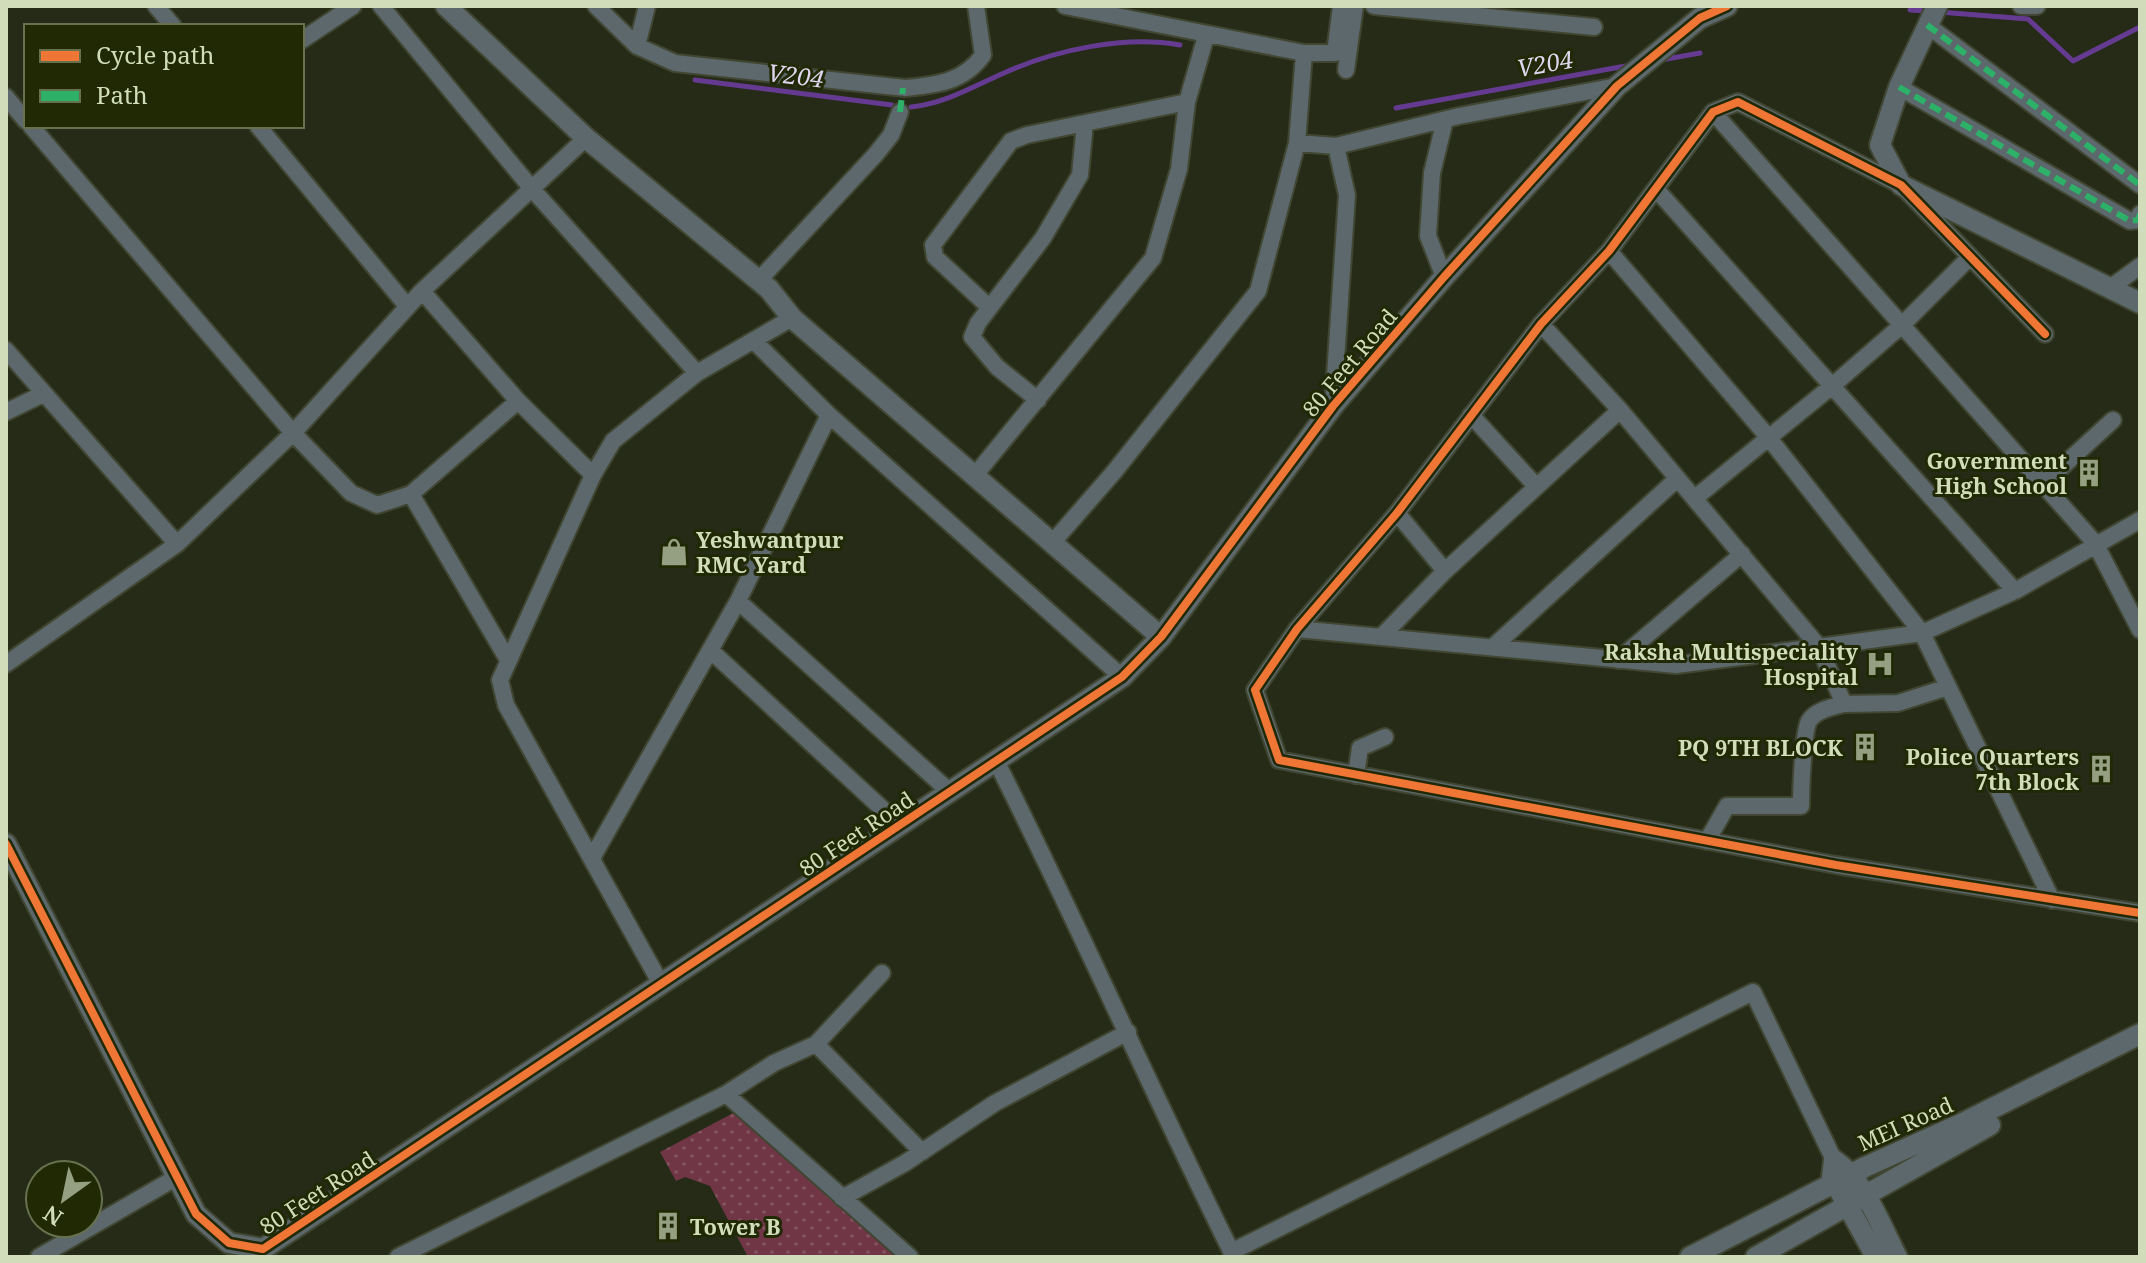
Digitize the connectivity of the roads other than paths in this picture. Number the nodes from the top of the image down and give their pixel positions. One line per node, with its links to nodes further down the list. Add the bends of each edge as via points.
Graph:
1 (156, 6): 16 (street)
2 (353, 6): 19 (street)
3 (381, 6): 40 (street)
4 (446, 6): 34 (street)
5 (596, 6): 20 (street)
6 (647, 6): 20 (street)
7 (976, 6): 20 (street, via 983,55 958,79 930,86 905,88 675,63)
8 (1065, 6): 18 (street)
9 (1341, 6): 21 (street, via 1335,53)
10 (1355, 6): 22 (street)
11 (1374, 6): 17 (street)
12 (1727, 6): 23 (street, 80 Feet Road, via 1700,18)
13 (2021, 6): 14 (street)
14 (2037, 6)
15 (1931, 17): 24 (street); 38 (street)
16 (171, 24)
17 (1594, 27)
18 (1206, 36): 21 (street); 26 (street)
19 (304, 39)
20 (637, 46)
21 (1304, 53): 35 (street)
22 (1346, 70)
23 (1617, 86): 30 (street); 45 (street, 80 Feet Road)
24 (1899, 87): 37 (street, via 1880,145); 41 (street, via 2130,221)
25 (6, 97): 29 (street)
26 (1187, 102): 31 (street); 61 (street, via 1179,169 1153,258)
27 (900, 112): 46 (street, via 876,154)
28 (1713, 112): 37 (street, via 1738,102); 39 (street); 54 (street)
29 (24, 119)
30 (1445, 120): 36 (street); 45 (street, via 1432,173 1428,221 1428,236)
31 (1085, 123): 51 (street, via 1080,175 1043,238); 51 (street, via 1011,141 933,245 935,257)
32 (33, 128): 69 (street)
33 (260, 128): 50 (street)
34 (586, 138): 40 (street); 46 (street)
35 (1297, 143): 36 (street); 80 (street, via 1258,291)
36 (1336, 146): 63 (street, via 1347,195)
37 (1901, 185): 43 (street); 47 (street)
38 (2140, 185)
39 (1656, 189): 42 (street); 59 (street)
40 (533, 190): 48 (street); 58 (street)
41 (2140, 214)
42 (1609, 251): 53 (street); 70 (street)
43 (1970, 257): 54 (street); 55 (street)
44 (2140, 266): 47 (street)
45 (1444, 277): 63 (street, 80 Feet Road)
46 (759, 280): 52 (street)
47 (2110, 288): 49 (street)
48 (422, 291): 50 (street); 62 (street)
49 (2140, 303)
50 (407, 306): 69 (street)
51 (989, 307): 61 (street, via 972,337 997,367)
52 (792, 318): 56 (street); 71 (street)
53 (1541, 324): 64 (street); 67 (street)
54 (1902, 325): 59 (street); 74 (street)
55 (2045, 334)
56 (754, 341): 58 (street); 66 (street)
57 (6, 350): 60 (street)
58 (697, 373): 72 (street, via 613,441)
59 (1832, 386): 70 (street); 85 (street)
60 (43, 394): 65 (street); 82 (street)
61 (1038, 400): 71 (street)
62 (518, 401): 72 (street); 76 (street)
63 (1333, 406): 90 (street, 80 Feet Road)
64 (1620, 410): 73 (street); 75 (street)
65 (6, 412)
66 (829, 415): 86 (street); 98 (street)
67 (1471, 415): 75 (street); 78 (street)
68 (2113, 420): 74 (street)
69 (293, 433): 76 (street, via 351,493 377,505); 82 (street)
70 (1769, 438): 77 (street); 89 (street)
71 (976, 474): 80 (street)
72 (593, 475): 95 (street)
73 (1677, 479): 77 (street); 92 (street)
74 (2043, 484): 81 (street)
75 (1536, 486): 84 (street)
76 (411, 494): 95 (street)
77 (1695, 498): 83 (street)
78 (1397, 513): 84 (street); 87 (street)
79 (2140, 520): 81 (street)
80 (1053, 542): 90 (street)
81 (2095, 543): 85 (street); 88 (street)
82 (177, 544): 97 (street)
83 (1742, 554): 93 (street); 96 (street)
84 (1445, 571): 91 (street)
85 (2015, 591): 89 (street)
86 (738, 601): 94 (street); 104 (street)
87 (1297, 629): 91 (street); 103 (street, via 1255,690 1279,760)
88 (2140, 630)
89 (1922, 633): 93 (street); 99 (street)
90 (1161, 637): 98 (street, 80 Feet Road)
91 (1381, 637): 92 (street)
92 (1494, 646): 96 (street)
93 (1819, 647): 96 (street, via 1676,665); 100 (street)
94 (710, 650): 105 (street); 108 (street)
95 (508, 660): 108 (street, via 500,680 506,705)
96 (1618, 660)
97 (6, 664)
98 (1122, 677): 102 (street, 80 Feet Road)
99 (1948, 687): 100 (street, via 1898,703); 109 (street)
100 (1844, 704): 106 (street, via 1826,708 1809,721 1801,806 1727,806)
101 (1385, 737): 103 (street, via 1360,748)
102 (996, 761): 104 (street, 80 Feet Road); 113 (street)
103 (1356, 775): 106 (street)
104 (950, 792): 105 (street, 80 Feet Road)
105 (900, 825): 112 (street, 80 Feet Road)
106 (1707, 841): 109 (street)
107 (7, 849): 120 (street, 80 Feet Road)
108 (592, 858): 112 (street)
109 (2052, 900): 110 (street)
110 (2140, 913)
111 (882, 973): 115 (street)
112 (661, 984): 120 (street, 80 Feet Road, via 263,1249 229,1243 196,1214)
113 (1128, 1032): 118 (street, via 995,1103); 124 (street)
114 (2140, 1034): 121 (street, MEI Road)
115 (816, 1044): 117 (street); 118 (street)
116 (2140, 1050): 123 (street, MEI Road)
117 (726, 1094): 122 (street); 126 (street)
118 (922, 1152): 122 (street)
119 (1834, 1160): 121 (street, via 1832,1177); 124 (street, via 1753,992)
120 (177, 1177): 125 (street)
121 (1843, 1178): 123 (street); 128 (street, MEI Road)
122 (842, 1198): 127 (street)
123 (1856, 1199): 129 (street, MEI Road); 130 (street); 131 (street)
124 (1232, 1254)
125 (39, 1257)
126 (398, 1257)
127 (910, 1257)
128 (1690, 1257)
129 (1756, 1257)
130 (1876, 1257)
131 (1897, 1257)

